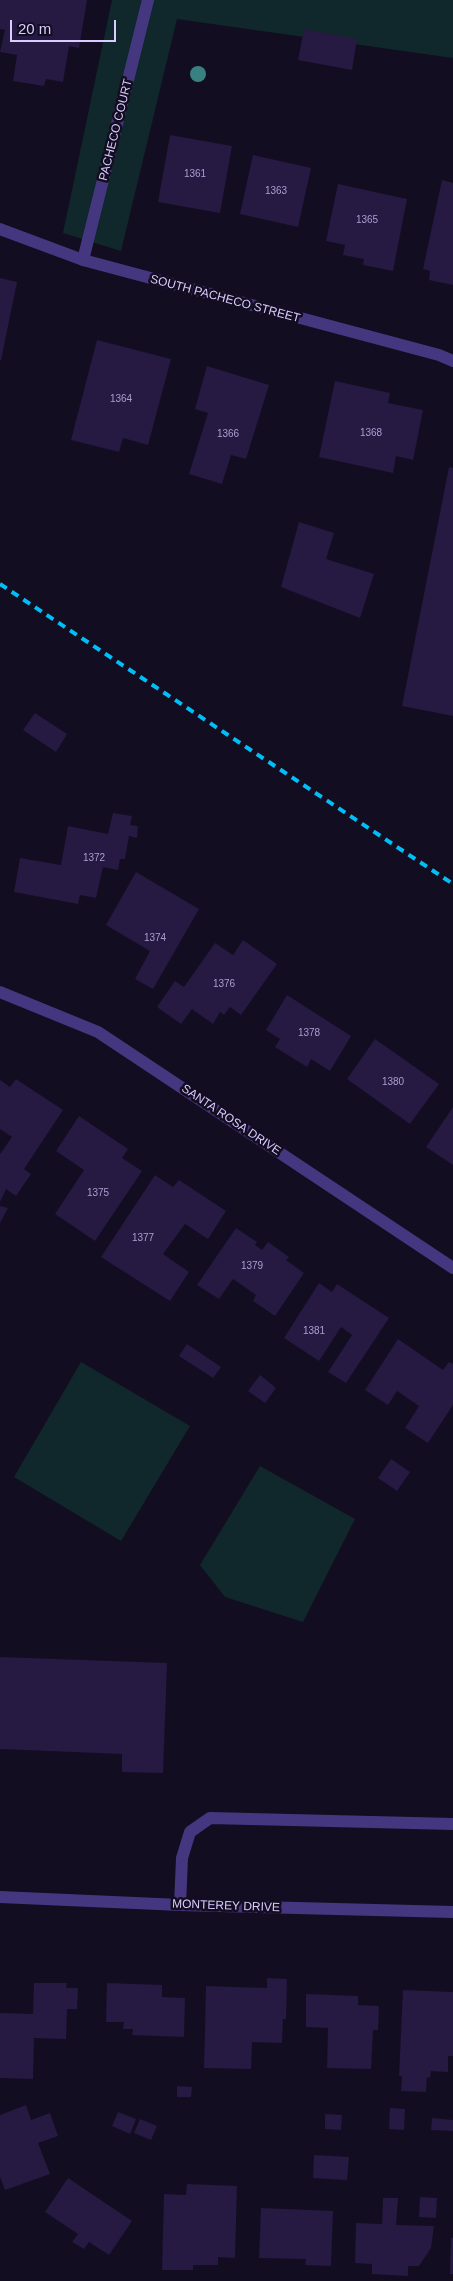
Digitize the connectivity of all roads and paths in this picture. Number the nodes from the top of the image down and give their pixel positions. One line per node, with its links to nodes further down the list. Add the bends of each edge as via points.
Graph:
1 (148, 0): 3 (street, PACHECO COURT)
2 (0, 230): 3 (street, SOUTH PACHECO STREET)
3 (83, 260): 4 (street, SOUTH PACHECO STREET)
4 (453, 360)
5 (0, 992): 6 (street, SANTA ROSA DRIVE, via 98,1032)
6 (453, 1268)
7 (453, 1824): 9 (street, via 210,1818 190,1832 182,1858)
8 (0, 1897): 9 (street, MONTEREY DRIVE)
9 (180, 1904): 10 (street, MONTEREY DRIVE)
10 (453, 1912)

